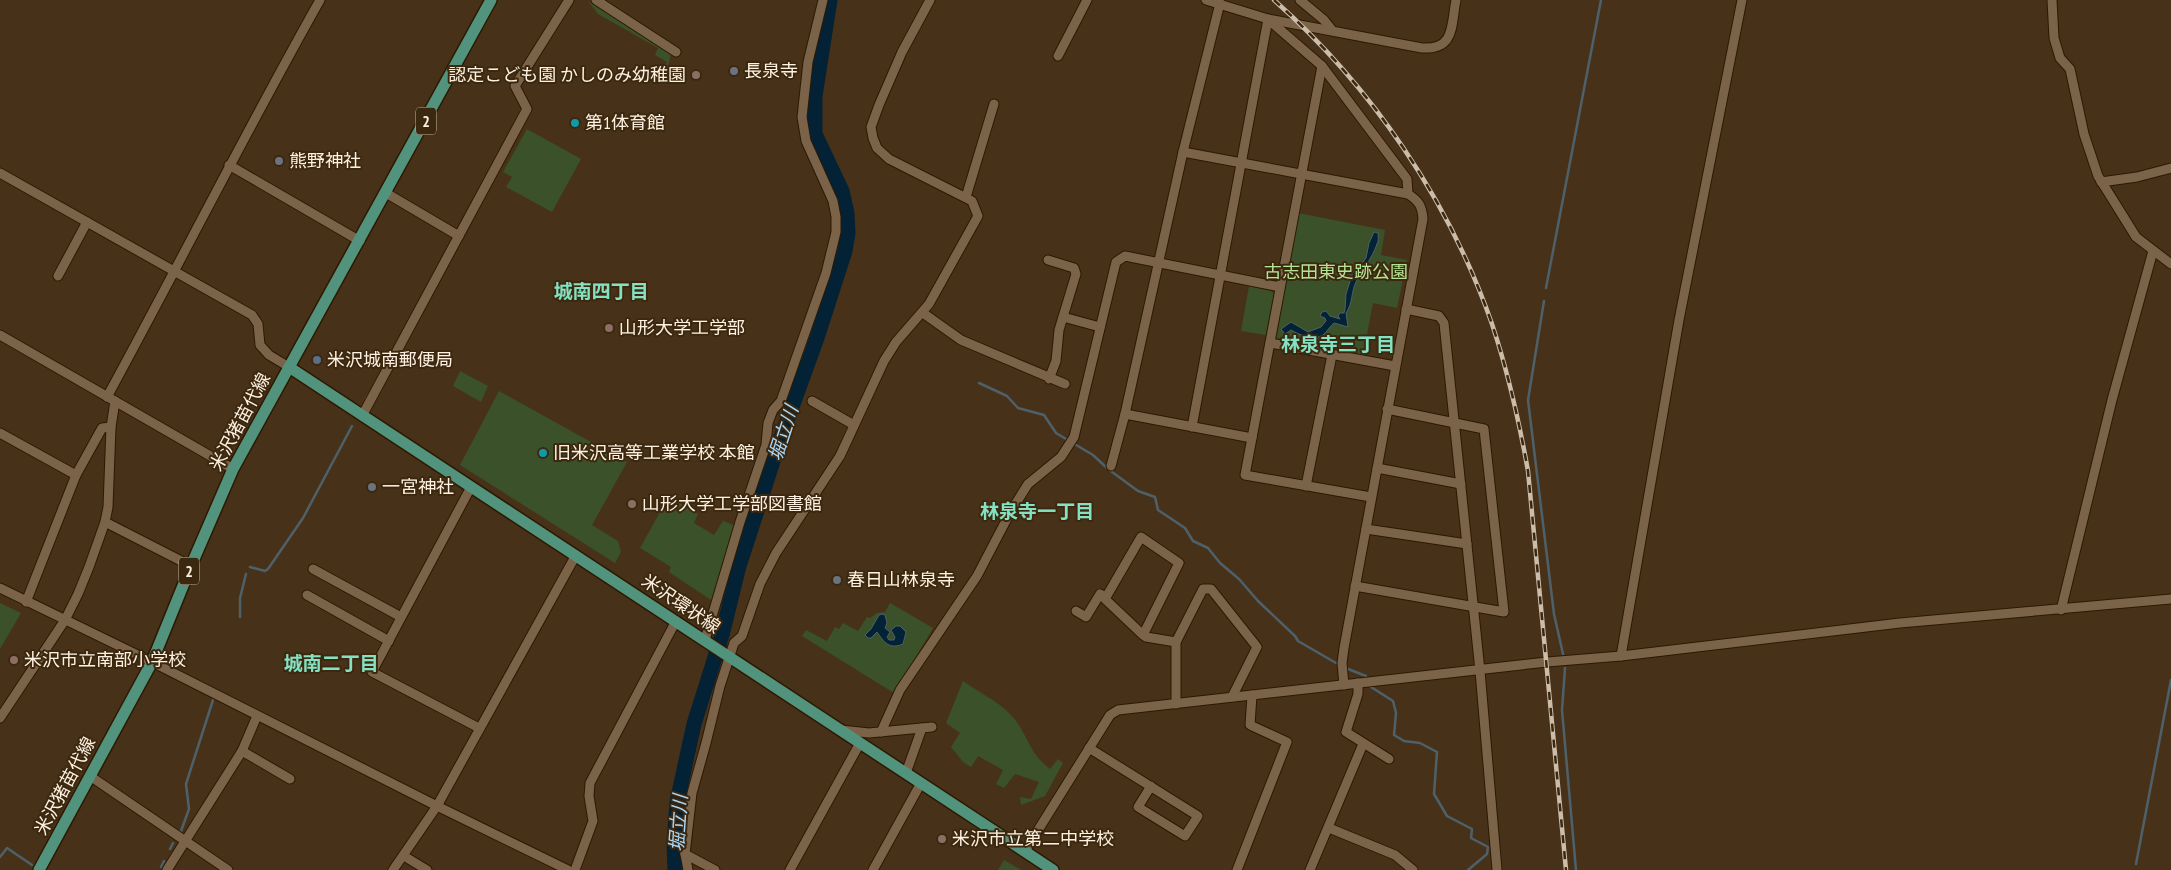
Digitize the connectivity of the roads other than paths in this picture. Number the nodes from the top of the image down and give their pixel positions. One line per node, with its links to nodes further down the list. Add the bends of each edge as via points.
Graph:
1 (320, 0): 22 (street)
2 (491, 0): 27 (main road, 米沢猪苗代線 / 2)
3 (569, 0): 31 (street, via 515,86 526,109)
4 (596, 0): 16 (street)
5 (823, 0): 91 (street, via 808,62 802,117 806,141 833,201 836,217 832,250 781,401 768,423 766,445)
6 (930, 0): 29 (street, via 879,105 872,138 889,159)
7 (1087, 0): 17 (street)
8 (1206, 0): 13 (street)
9 (1300, 0): 15 (street)
10 (1456, 0): 15 (street, via 1447,39 1434,49)
11 (1742, 0): 94 (street, via 1679,320)
12 (2052, 0): 26 (street, via 2054,38 2060,58 2070,69 2084,134)
13 (1220, 3): 14 (street); 20 (street)
14 (1268, 19): 15 (street); 18 (street); 21 (street)
15 (1332, 30)
16 (676, 52)
17 (1058, 56)
18 (1322, 66): 25 (street); 28 (street, via 1407,179)
19 (994, 104): 29 (street)
20 (1183, 152): 21 (street); 35 (street)
21 (1241, 163): 25 (street); 38 (street)
22 (229, 165): 32 (street); 37 (street)
23 (2171, 168): 26 (street)
24 (0, 173): 30 (street)
25 (1302, 174): 28 (street); 40 (street)
26 (2101, 182): 33 (street, via 2136,238)
27 (386, 193): 31 (street); 32 (main road, 米沢猪苗代線 / 2)
28 (1408, 194): 41 (street, via 1422,207 1423,219)
29 (966, 197): 42 (street, via 975,205 978,216)
30 (88, 222): 37 (street); 39 (street)
31 (459, 236): 56 (street)
32 (360, 241): 49 (main road, 米沢猪苗代線 / 2)
33 (2153, 251): 36 (street); 84 (street, via 2112,400)
34 (1048, 260): 43 (street, via 1074,268 1076,274)
35 (1158, 264): 38 (street); 44 (street, via 1125,256 1116,262); 55 (street)
36 (2171, 264)
37 (175, 272): 49 (street, via 252,315 258,324 260,345 269,355); 52 (street)
38 (1221, 275): 40 (street); 60 (street)
39 (58, 276)
40 (1280, 286): 46 (street)
41 (1406, 309): 48 (street); 57 (street, via 1439,316 1444,323)
42 (922, 313): 50 (street, via 961,340); 58 (street, via 896,342)
43 (1063, 317): 44 (street); 50 (street, via 1056,361)
44 (1100, 327): 108 (street, via 1074,437 1061,457 1028,484 977,576 900,690)
45 (0, 335): 52 (street)
46 (1270, 343): 47 (street); 62 (street)
47 (1332, 355): 48 (street); 68 (street)
48 (1395, 366): 54 (street)
49 (289, 367): 56 (main road, 米沢環状線); 65 (main road, 米沢猪苗代線 / 2)
50 (1049, 379): 51 (street)
51 (1065, 384)
52 (111, 399): 59 (street); 65 (street)
53 (812, 401): 58 (street)
54 (1387, 409): 57 (street); 64 (street)
55 (1125, 414): 60 (street); 63 (street)
56 (362, 416): 69 (main road, 米沢環状線)
57 (1454, 422): 67 (street); 83 (street, via 1484,429 1504,612)
58 (854, 425): 93 (street, via 840,456 776,553 760,584 742,636)
59 (110, 427): 66 (street, via 102,428); 71 (street)
60 (1192, 427): 62 (street)
61 (0, 433): 66 (street)
62 (1252, 438): 68 (street, via 1245,475)
63 (1111, 466)
64 (1377, 468): 67 (street); 70 (street)
65 (233, 469): 75 (main road, 米沢猪苗代線 / 2)
66 (76, 475): 82 (street)
67 (1461, 484): 73 (street)
68 (1306, 486): 70 (street)
69 (471, 487): 74 (main road, 米沢環状線); 86 (street)
70 (1370, 498): 72 (street)
71 (105, 522): 75 (street); 87 (street)
72 (1366, 529): 73 (street); 77 (street)
73 (1467, 544): 83 (street)
74 (576, 555): 88 (main road, 米沢環状線); 105 (street)
75 (191, 566): 95 (main road, 米沢猪苗代線 / 2)
76 (313, 569): 86 (street)
77 (1355, 586): 83 (street); 98 (street, via 1342,663)
78 (0, 588): 82 (street)
79 (307, 595): 90 (street)
80 (1106, 597): 85 (street, via 1100,594 1086,617); 89 (street); 89 (street, via 1141,537 1179,563)
81 (2171, 599): 84 (street)
82 (26, 602): 87 (street)
83 (1474, 607): 96 (street)
84 (2061, 610): 94 (street, via 1900,623)
85 (1076, 611)
86 (401, 617): 90 (street)
87 (65, 620): 95 (street); 103 (street)
88 (676, 621): 91 (main road, 米沢環状線); 133 (street, via 590,783 593,821)
89 (1143, 635): 92 (street)
90 (389, 640): 105 (street, via 372,672)
91 (706, 641): 93 (main road, 米沢環状線)
92 (1176, 642): 100 (street, via 1203,588 1211,589 1257,646); 101 (street)
93 (727, 656): 107 (main road, 米沢環状線); 125 (street, via 692,793)
94 (1621, 656): 96 (street)
95 (152, 662): 102 (street); 116 (main road, 米沢猪苗代線 / 2)
96 (1480, 671): 97 (street); 142 (street)
97 (1358, 683): 98 (street); 110 (street, via 1358,694 1345,730)
98 (1344, 685): 99 (street)
99 (1252, 695): 100 (street); 139 (street, via 1250,725 1287,742)
100 (1232, 698): 101 (street)
101 (1176, 704): 111 (street, via 1118,710 1110,715)
102 (257, 716): 112 (street); 121 (street)
103 (0, 718)
104 (932, 727): 106 (street)
105 (479, 728): 121 (street)
106 (922, 728): 108 (street); 115 (street)
107 (838, 730): 108 (street); 109 (main road, 米沢環状線)
108 (880, 732)
109 (860, 743): 115 (main road, 米沢環状線); 136 (street)
110 (1363, 744): 113 (street); 122 (street)
111 (1089, 748): 117 (street); 120 (street)
112 (242, 752): 118 (street); 123 (street)
113 (1389, 760)
114 (1062, 771): 117 (street)
115 (906, 773): 119 (main road, 米沢環状線)
116 (90, 776): 123 (street); 127 (main road, 米沢猪苗代線 / 2)
117 (1070, 778): 124 (street)
118 (290, 780)
119 (921, 783): 124 (main road, 米沢環状線); 137 (street)
120 (1150, 786): 120 (street, via 1198,816 1185,836 1138,807)
121 (437, 806): 126 (street); 132 (street)
122 (1328, 828): 140 (street); 141 (street, via 1395,855)
123 (184, 840): 128 (street); 129 (street)
124 (1025, 851): 138 (main road, 米沢環状線)
125 (685, 854): 134 (street); 135 (street)
126 (404, 856): 130 (street); 131 (street)
127 (39, 870)
128 (167, 870)
129 (228, 870)
130 (393, 870)
131 (427, 870)
132 (568, 870)
133 (575, 870)
134 (688, 870)
135 (715, 870)
136 (790, 870)
137 (873, 870)
138 (1053, 870)
139 (1237, 870)
140 (1310, 870)
141 (1413, 870)
142 (1497, 870)

